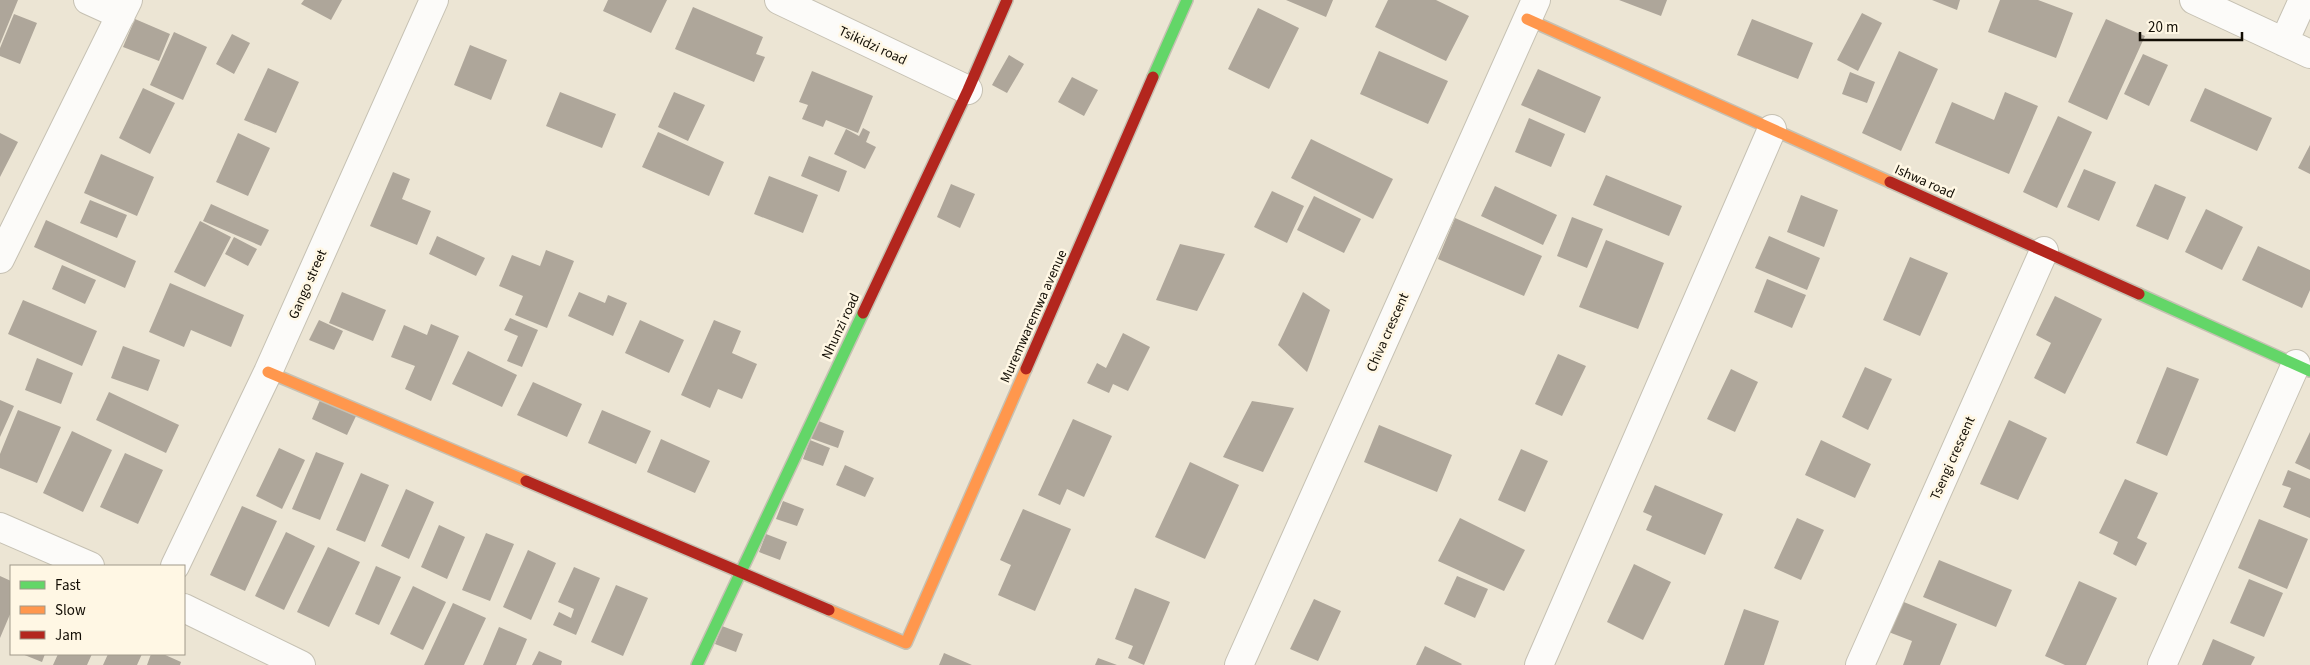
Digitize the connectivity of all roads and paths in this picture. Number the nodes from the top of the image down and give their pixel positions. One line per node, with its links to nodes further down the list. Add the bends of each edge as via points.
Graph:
1 (88, 0): 8 (street)
2 (434, 0): 17 (street, Gango street)
3 (778, 0): 12 (street, Tsikidzi road)
4 (1007, 0): 12 (street, Nhunzi road)
5 (1187, 0): 21 (street, Muremwaremwa avenue, via 906,643)
6 (2194, 0): 10 (street)
7 (2303, 0): 10 (street)
8 (124, 7): 15 (street)
9 (1532, 9): 13 (street, Ishwa road); 25 (street, Chiva crescent)
10 (2284, 42): 11 (street)
11 (2310, 54)
12 (968, 90): 21 (street, Nhunzi road)
13 (1772, 129): 14 (street, Ishwa road); 26 (street)
14 (2044, 251): 16 (street, Ishwa road); 27 (street, Tsengi crescent)
15 (1, 255)
16 (2303, 368): 28 (street)
17 (268, 372): 20 (street, Gango street); 21 (street)
18 (0, 527): 19 (street)
19 (88, 565)
20 (174, 565)
21 (740, 573): 24 (street, Nhunzi road)
22 (185, 608): 23 (street)
23 (301, 665)
24 (697, 665)
25 (1239, 665)
26 (1539, 665)
27 (1860, 665)
28 (2162, 665)

